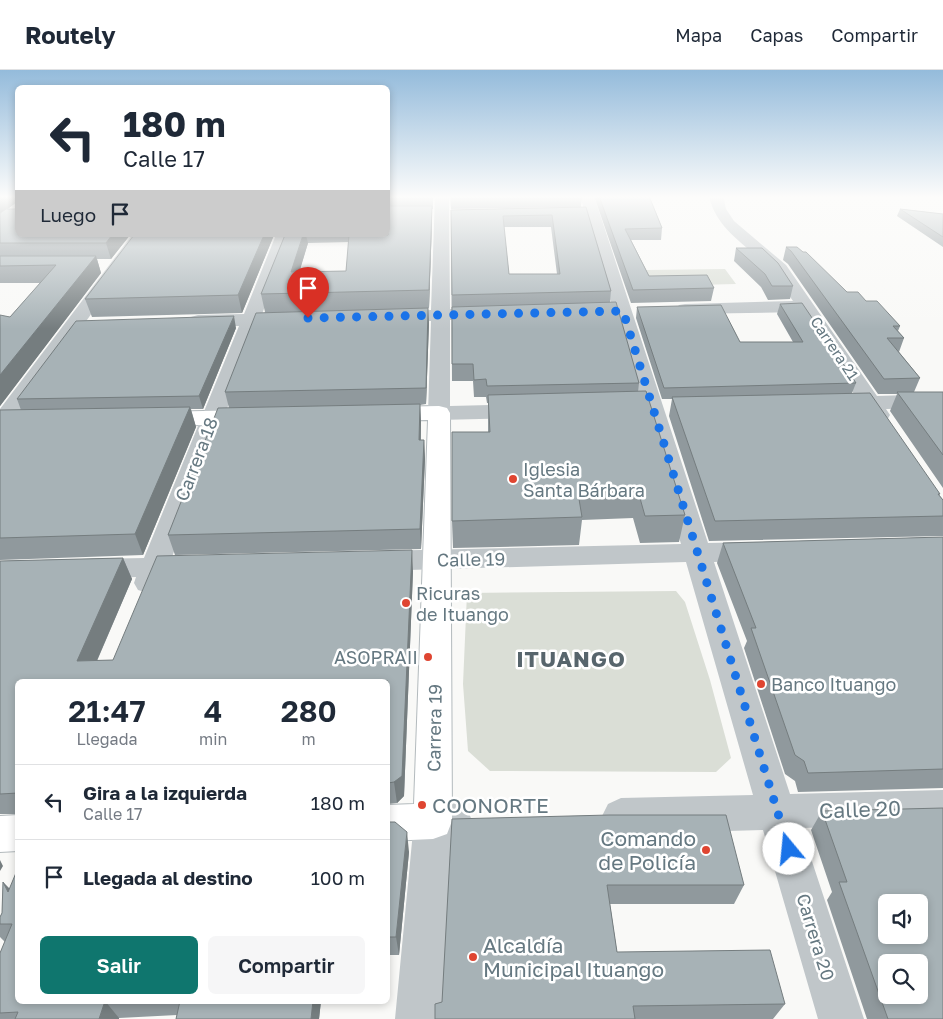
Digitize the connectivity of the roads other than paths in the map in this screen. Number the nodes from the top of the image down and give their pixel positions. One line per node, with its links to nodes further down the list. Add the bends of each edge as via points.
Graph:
1 (136, 240): 7 (street)
2 (282, 240): 14 (street, Carrera 18)
3 (434, 240): 11 (street, Carrera 19)
4 (601, 240): 31 (street, Carrera 20)
5 (747, 240): 8 (street, Carrera 21, via 780,269)
6 (98, 266): 7 (street)
7 (117, 266): 16 (street)
8 (806, 306): 9 (street); 19 (street, Carrera 21)
9 (671, 309)
10 (507, 314): 11 (street)
11 (440, 315): 12 (street); 22 (street, Carrera 19)
12 (370, 317)
13 (310, 318): 14 (street)
14 (251, 320): 15 (street); 25 (street, Carrera 18)
15 (182, 322)
16 (74, 324): 17 (street); 28 (street)
17 (94, 324)
18 (943, 401): 19 (street)
19 (871, 403): 20 (street); 29 (street, Carrera 21)
20 (816, 404)
21 (546, 410): 22 (street)
22 (439, 412): 23 (main road); 32 (main road, Carrera 19)
23 (360, 414)
24 (272, 416): 25 (main road)
25 (212, 418): 26 (main road); 35 (street, Carrera 18)
26 (136, 419)
27 (30, 422): 28 (main road)
28 (1, 423)
29 (889, 430)
30 (786, 550): 31 (street, Calle 19)
31 (697, 553): 32 (street, Calle 19); 39 (street, Carrera 20)
32 (436, 560): 33 (street, Calle 19); 42 (main road, Carrera 19)
33 (349, 562)
34 (213, 566): 35 (street)
35 (154, 567): 36 (street); 37 (street, Carrera 18)
36 (68, 570)
37 (139, 602)
38 (943, 807): 39 (street, Calle 20)
39 (777, 812): 40 (street, Calle 20); 47 (street, Carrera 20)
40 (590, 817)
41 (482, 820): 42 (street)
42 (433, 821): 43 (main road); 46 (street, Carrera 19)
43 (390, 822)
44 (15, 833): 45 (main road)
45 (0, 834)
46 (418, 1019)
47 (841, 1019)

